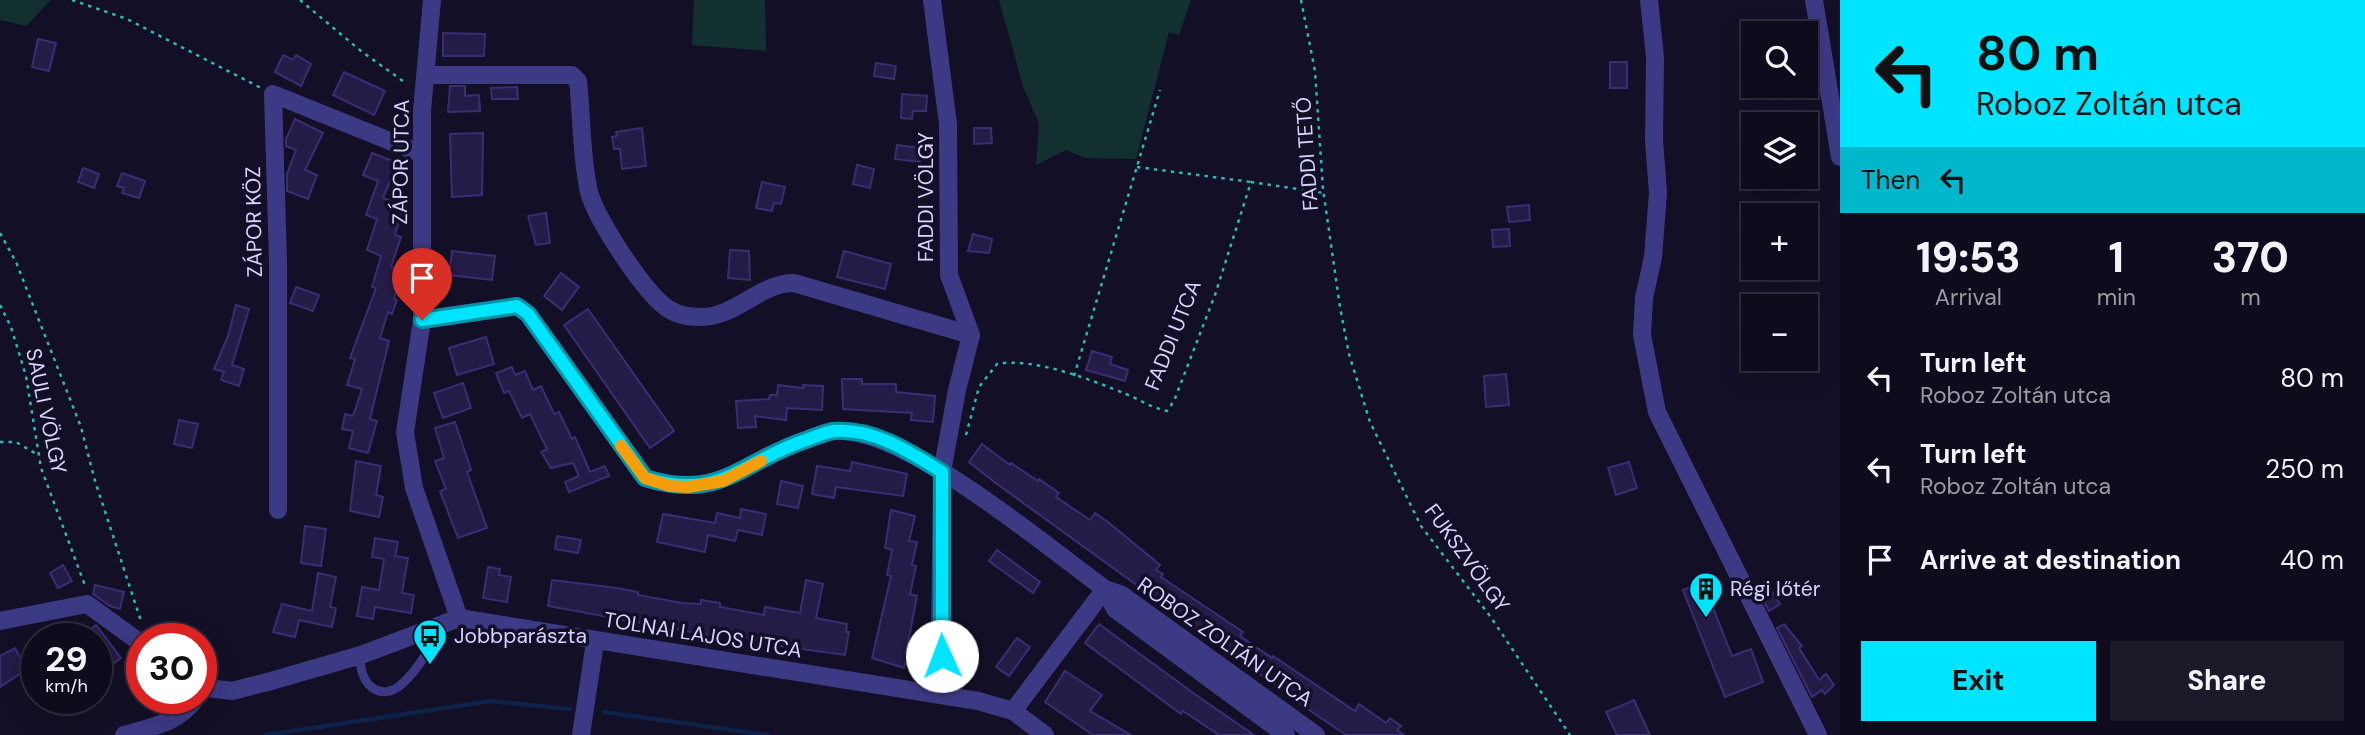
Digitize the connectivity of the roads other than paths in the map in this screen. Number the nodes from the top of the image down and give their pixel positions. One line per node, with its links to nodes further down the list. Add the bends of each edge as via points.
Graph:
1 (432, 0): 5 (street, ZÁPOR UTCA)
2 (932, 0): 9 (street, FADDI VÖLGY, via 948,124 949,275)
3 (1649, 0): 28 (street, via 1658,193 1642,335 1657,412)
4 (1814, 0): 7 (street)
5 (427, 75): 6 (street, ZÁPOR UTCA); 9 (street, via 572,75 578,81 587,174 597,216 671,311 715,315 781,283 794,283)
6 (422, 154): 8 (street, ZÁPOR UTCA); 11 (street, ZÁPOR KÖZ, via 273,94)
7 (1840, 157)
8 (422, 320): 10 (street, ROBOZ ZOLTÁN UTCA, via 517,306 528,314 645,478 670,486 723,481 795,443 833,431 863,433 904,448); 13 (street, ZÁPOR UTCA, via 405,432 414,488)
9 (971, 335): 10 (street)
10 (942, 472): 12 (street, ROBOZ ZOLTÁN UTCA); 20 (street)
11 (278, 510)
12 (1105, 589): 21 (street); 26 (street, ROBOZ ZOLTÁN UTCA, via 1115,609); 27 (street, ROBOZ ZOLTÁN UTCA, via 1122,595)
13 (459, 618): 15 (street); 17 (street, TOLNAI LAJOS UTCA)
14 (0, 621): 16 (street, via 87,604)
15 (440, 628): 18 (street); 18 (lane, via 412,673 392,690 365,684 360,674)
16 (126, 632)
17 (595, 642): 20 (street, TOLNAI LAJOS UTCA); 24 (street)
18 (361, 655): 19 (street, via 232,691)
19 (217, 691)
20 (944, 695): 21 (street, TOLNAI LAJOS UTCA)
21 (1013, 711): 25 (street, TOLNAI LAJOS UTCA)
22 (184, 714): 23 (street)
23 (124, 735)
24 (581, 735)
25 (1045, 735)
26 (1286, 735)
27 (1316, 735)
28 (1818, 735)

